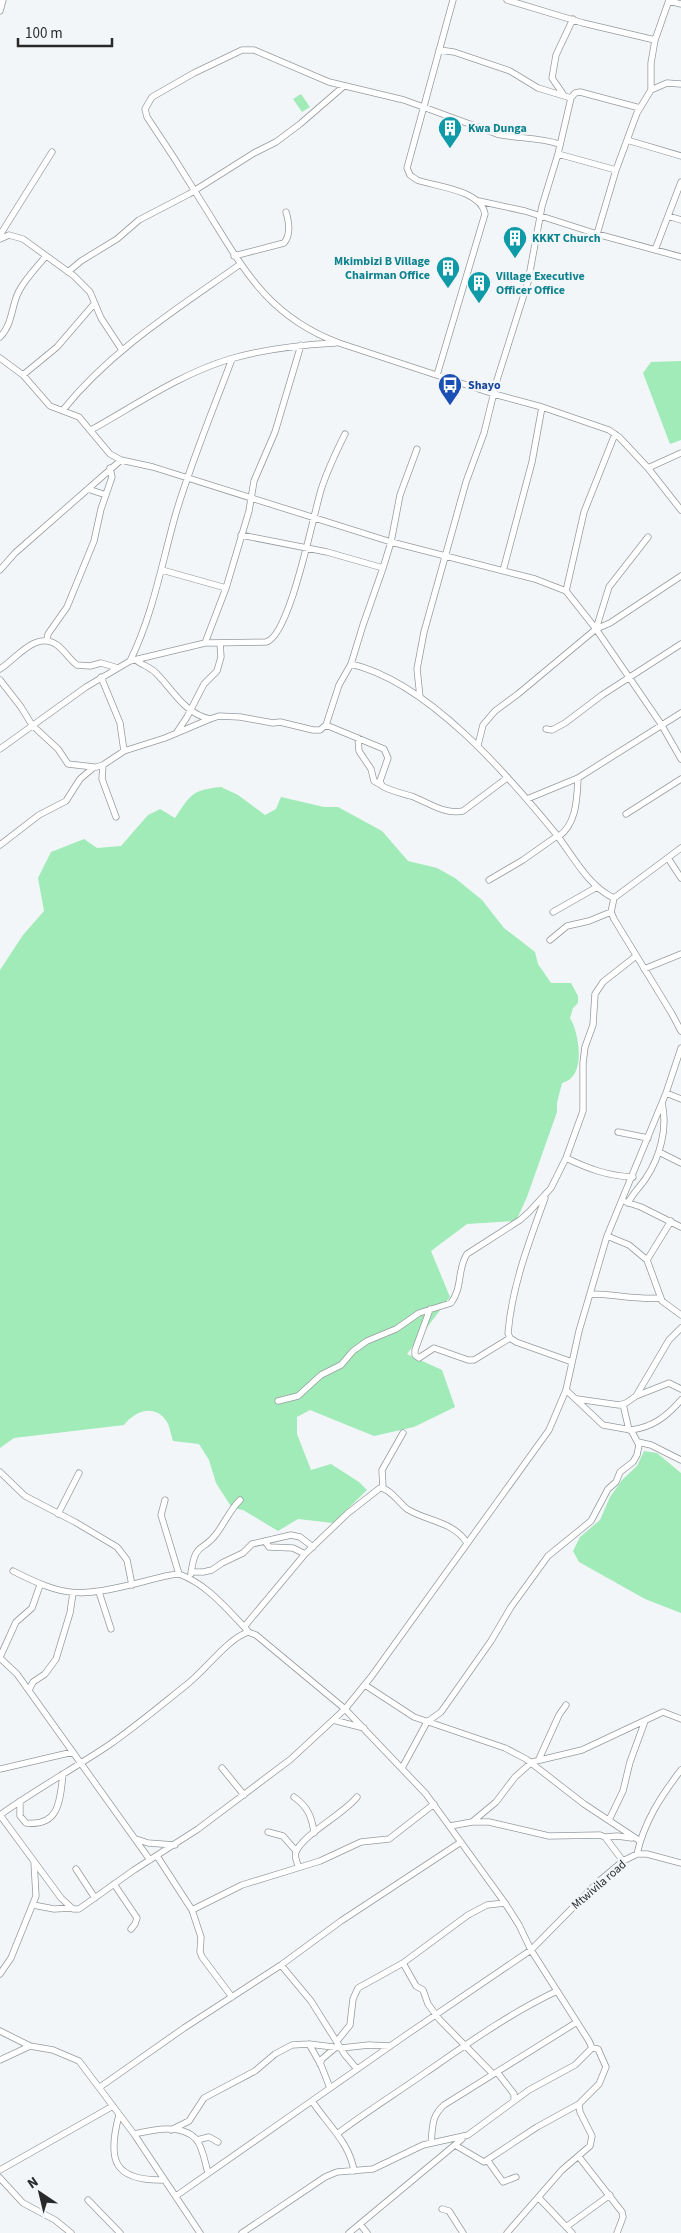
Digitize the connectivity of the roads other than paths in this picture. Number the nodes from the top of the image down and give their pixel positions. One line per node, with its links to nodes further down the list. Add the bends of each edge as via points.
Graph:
1 (3, 0): 6 (street)
2 (453, 0): 9 (street)
3 (506, 0): 7 (street)
4 (669, 0): 5 (street); 8 (street)
5 (681, 4)
6 (0, 11)
7 (573, 19): 8 (street); 13 (street, via 556,55 552,78)
8 (654, 40): 12 (street)
9 (439, 50): 13 (street, via 510,71 538,88); 15 (street)
10 (680, 82): 12 (street)
11 (344, 86): 15 (street); 24 (street, via 276,142); 24 (street, via 258,50 246,50 152,97 145,106 145,114)
12 (651, 90): 16 (street)
13 (563, 94): 14 (street)
14 (571, 98): 16 (street, via 575,93 587,94); 18 (street)
15 (424, 107): 18 (street, via 497,134); 25 (street, via 407,168 410,175)
16 (640, 108): 17 (street)
17 (627, 140): 21 (street); 22 (street)
18 (559, 144): 20 (street)
19 (52, 152): 31 (street)
20 (558, 154): 22 (street); 27 (street)
21 (681, 156)
22 (616, 170): 30 (street)
23 (681, 182): 28 (street)
24 (194, 190): 35 (street); 38 (street, via 139,220)
25 (479, 201): 27 (street); 47 (street, via 484,207 483,225)
26 (286, 212): 35 (street, via 289,225 284,243)
27 (541, 216): 30 (street); 48 (street, via 528,282)
28 (668, 216): 29 (street); 33 (street)
29 (681, 220)
30 (597, 234): 33 (street)
31 (0, 235)
32 (0, 239): 34 (street, via 9,235 23,239)
33 (655, 250): 36 (street)
34 (46, 256): 38 (street); 40 (street, via 20,290 10,324)
35 (234, 256): 37 (street)
36 (681, 257)
37 (239, 264): 41 (street, via 289,316); 43 (street)
38 (68, 272): 39 (street, via 88,289)
39 (94, 304): 43 (street); 46 (street, via 57,347)
40 (0, 337)
41 (339, 343): 42 (street); 47 (street)
42 (301, 345): 45 (street); 62 (street, via 275,432 254,481)
43 (122, 350): 50 (street)
44 (0, 358): 46 (street)
45 (232, 359): 51 (street, via 199,371); 59 (street)
46 (23, 375): 50 (street, via 50,406)
47 (437, 375): 48 (street)
48 (494, 394): 49 (street); 69 (street)
49 (542, 407): 53 (street); 73 (street, via 532,462)
50 (63, 410): 51 (street, via 76,414)
51 (91, 430): 56 (street, via 106,450)
52 (345, 434): 64 (street, via 327,474)
53 (615, 434): 58 (street); 76 (street, via 584,512)
54 (417, 449): 67 (street, via 400,495)
55 (681, 452): 58 (street)
56 (121, 460): 57 (street); 59 (street)
57 (110, 468): 60 (street); 61 (street, via 112,477)
58 (648, 468): 63 (street)
59 (187, 479): 62 (street); 72 (street)
60 (88, 490): 61 (street); 71 (street)
61 (106, 495): 78 (street, via 94,541 66,607)
62 (251, 499): 64 (street); 65 (street)
63 (681, 510)
64 (313, 518): 67 (street); 68 (street)
65 (241, 534): 68 (street); 75 (street)
66 (648, 537): 77 (street, via 609,587)
67 (391, 542): 69 (street); 70 (street)
68 (307, 547): 70 (street); 80 (street, via 274,638 266,642)
69 (445, 555): 73 (street); 89 (street, via 418,661)
70 (383, 568): 83 (street)
71 (0, 570)
72 (162, 570): 75 (street); 82 (street)
73 (503, 571): 76 (street)
74 (681, 576): 77 (street, via 610,623)
75 (226, 588): 79 (street)
76 (566, 590): 77 (street)
77 (596, 628): 87 (street); 99 (street, via 495,711 483,725)
78 (46, 641): 84 (street, via 56,644 79,666 101,663); 85 (street, via 30,646)
79 (205, 643): 80 (street); 82 (street)
80 (220, 643): 90 (street, via 219,666 204,684)
81 (681, 644): 87 (street)
82 (133, 660): 84 (street); 90 (street, via 154,672)
83 (351, 664): 89 (street, via 367,668); 95 (street)
84 (118, 668): 86 (street)
85 (0, 669)
86 (101, 677): 94 (street); 101 (street, via 120,723)
87 (629, 678): 93 (street); 96 (street, via 565,723 552,730)
88 (0, 680): 94 (street)
89 (420, 697): 99 (street)
90 (191, 710): 92 (street); 97 (street)
91 (681, 713): 93 (street)
92 (210, 719): 95 (street, via 240,717 313,730 320,730); 97 (street)
93 (661, 724): 102 (street); 106 (street)
94 (32, 725): 100 (street); 104 (street, via 58,749 68,764)
95 (326, 725): 98 (street)
96 (546, 729)
97 (177, 732): 101 (street)
98 (358, 738): 108 (street, via 360,754 371,769 374,781); 108 (street, via 380,746 388,754)
99 (478, 745): 105 (street)
100 (0, 749)
101 (124, 751): 103 (street)
102 (681, 759)
103 (103, 765): 104 (street); 111 (street, via 102,779)
104 (94, 767): 113 (street, via 80,779 66,801 39,815)
105 (507, 778): 108 (street, via 471,806 456,812); 109 (street)
106 (578, 778): 109 (street); 112 (street, via 573,817)
107 (681, 779): 110 (street)
108 (381, 785)
109 (527, 799): 112 (street)
110 (626, 814)
111 (116, 817)
112 (558, 837): 117 (street); 118 (street)
113 (0, 846)
114 (681, 848): 115 (street)
115 (668, 858): 116 (street); 119 (street)
116 (681, 878)
117 (489, 880)
118 (596, 887): 119 (street); 120 (street)
119 (614, 898): 121 (street)
120 (552, 912)
121 (610, 912): 122 (street, via 567,926); 124 (street)
122 (550, 940)
123 (681, 954): 125 (street)
124 (636, 956): 125 (street); 134 (street, via 603,982 595,994 593,1025 583,1062 583,1111)
125 (644, 969): 126 (street)
126 (681, 1031)
127 (681, 1048): 128 (street)
128 (666, 1093): 129 (street); 130 (street)
129 (681, 1099)
130 (662, 1104): 132 (street); 133 (street, via 665,1122)
131 (618, 1132): 132 (street)
132 (648, 1138): 136 (street)
133 (658, 1152): 135 (street); 138 (street, via 647,1177)
134 (566, 1158): 136 (street, via 614,1176); 137 (street)
135 (681, 1163)
136 (633, 1176): 138 (street)
137 (546, 1194): 145 (street, via 520,1220 467,1254 454,1299); 148 (street, via 512,1297)
138 (625, 1202): 139 (street); 141 (street)
139 (671, 1221): 140 (street); 142 (street)
140 (681, 1227)
141 (607, 1236): 142 (street, via 629,1246); 143 (street)
142 (647, 1260): 144 (street)
143 (591, 1294): 144 (street, via 614,1294 634,1299); 149 (street)
144 (660, 1298): 146 (street)
145 (430, 1309): 148 (street, via 415,1350 419,1358 436,1348 474,1360); 155 (street, via 359,1346 341,1365 321,1375 298,1396)
146 (681, 1315)
147 (681, 1328): 152 (street, via 669,1340)
148 (510, 1338): 149 (street)
149 (572, 1362): 151 (street)
150 (681, 1389): 152 (street, via 669,1383)
151 (566, 1390): 153 (street); 168 (street, via 543,1440)
152 (636, 1396): 156 (street)
153 (577, 1399): 156 (street); 157 (street, via 603,1425)
154 (681, 1400): 157 (street, via 653,1425)
155 (278, 1401)
156 (623, 1404): 157 (street)
157 (630, 1430): 159 (street)
158 (403, 1433): 163 (street, via 382,1470)
159 (638, 1442): 160 (street); 187 (street, via 636,1458 608,1489 594,1518 548,1556 441,1712)
160 (681, 1460)
161 (0, 1472): 166 (street, via 20,1493)
162 (79, 1473): 166 (street)
163 (383, 1488): 168 (street, via 406,1508 453,1528); 169 (street, via 377,1489 348,1513)
164 (165, 1500): 172 (street, via 160,1515)
165 (240, 1500): 173 (street, via 216,1534 195,1552)
166 (58, 1514): 174 (street, via 117,1547 127,1560)
167 (265, 1541): 169 (street, via 295,1534); 170 (street, via 269,1546 293,1548); 173 (street, via 252,1544 243,1553 212,1570)
168 (467, 1544): 181 (street)
169 (312, 1547): 170 (street)
170 (305, 1554): 179 (street)
171 (13, 1571): 175 (street)
172 (179, 1574): 173 (street); 174 (street)
173 (191, 1575): 179 (street)
174 (132, 1584): 176 (street)
175 (40, 1585): 177 (street); 180 (street, via 32,1608 16,1622)
176 (99, 1592): 177 (street); 178 (street)
177 (73, 1593): 182 (street, via 56,1659)
178 (111, 1629)
179 (246, 1629): 184 (street); 193 (street, via 195,1678)
180 (0, 1658): 182 (street)
181 (366, 1684): 184 (street); 187 (street, via 407,1713)
182 (29, 1690): 190 (street)
183 (566, 1705): 191 (street)
184 (345, 1709): 186 (street); 189 (street)
185 (681, 1719): 188 (street, via 665,1712)
186 (333, 1720): 189 (street); 199 (street, via 304,1748)
187 (427, 1722): 192 (street, via 505,1748); 195 (street)
188 (644, 1722): 191 (street, via 582,1750); 205 (street, via 623,1791)
189 (364, 1728): 195 (street)
190 (73, 1752): 193 (street); 196 (street)
191 (539, 1759): 192 (street)
192 (532, 1762): 205 (street); 206 (street, via 515,1777 496,1802)
193 (81, 1763): 198 (street); 211 (street)
194 (222, 1768): 199 (street)
195 (402, 1768): 203 (street)
196 (0, 1769)
197 (681, 1770): 212 (street, via 654,1808)
198 (63, 1774): 202 (street); 202 (street, via 58,1807 50,1818 38,1824 26,1824 20,1816)
199 (244, 1795): 214 (street)
200 (357, 1796): 209 (street, via 334,1820)
201 (294, 1797): 209 (street, via 306,1807)
202 (20, 1801): 204 (street)
203 (434, 1804): 207 (street); 222 (street, via 392,1838 361,1842)
204 (0, 1815): 219 (street)
205 (609, 1820): 212 (street)
206 (472, 1822): 207 (street); 210 (street, via 489,1822 550,1836 587,1834)
207 (450, 1826): 213 (street)
208 (268, 1832): 215 (street, via 283,1836)
209 (314, 1833): 215 (street)
210 (605, 1837): 212 (street); 220 (street)
211 (136, 1839): 214 (street); 218 (street)
212 (638, 1840): 216 (street)
213 (461, 1842): 226 (street); 233 (street)
214 (175, 1845): 217 (street)
215 (296, 1851): 222 (street)
216 (637, 1854): 220 (street, Mtwivila road); 221 (street, Mtwivila road, via 660,1856)
217 (157, 1856): 218 (street); 229 (street)
218 (150, 1860): 224 (street)
219 (34, 1861): 227 (street, via 36,1889); 228 (street)
220 (623, 1861): 231 (street, Mtwivila road)
221 (681, 1863)
222 (299, 1867): 229 (street, via 242,1885)
223 (76, 1869): 225 (street)
224 (114, 1884): 225 (street); 230 (street, via 137,1918)
225 (95, 1898): 228 (street, via 78,1909)
226 (505, 1903): 231 (street); 232 (street, via 487,1905 468,1915)
227 (33, 1905): 228 (street); 234 (street, via 11,1958)
228 (71, 1908)
229 (192, 1910): 236 (street, via 201,1937 202,1957)
230 (131, 1929)
231 (531, 1950): 235 (street); 237 (street, Mtwivila road)
232 (403, 1962): 237 (street); 243 (street, via 358,1988 353,1999 350,2025)
233 (281, 1965): 236 (street); 243 (street, via 311,2001)
234 (0, 1974)
235 (557, 1991): 238 (street); 241 (street)
236 (232, 1997): 250 (street)
237 (436, 2014): 241 (street); 244 (street, Mtwivila road)
238 (577, 2022): 245 (street); 249 (street)
239 (0, 2031): 242 (street)
240 (309, 2044): 243 (street); 247 (street); 257 (street, via 284,2048 255,2071 204,2098 189,2121)
241 (465, 2045): 249 (street); 259 (street)
242 (30, 2046): 246 (street); 250 (street, via 54,2050 79,2061)
243 (338, 2046): 244 (street); 247 (street); 248 (street)
244 (390, 2046): 248 (street, Mtwivila road)
245 (592, 2048): 252 (street, via 574,2065); 254 (street, via 598,2049 606,2066 599,2084)
246 (0, 2060)
247 (320, 2064): 251 (street)
248 (357, 2069): 251 (street, Mtwivila road)
249 (495, 2073): 252 (street, via 514,2094); 263 (street, via 436,2113)
250 (100, 2087): 255 (street)
251 (330, 2088): 253 (street, Mtwivila road)
252 (514, 2100): 260 (street)
253 (312, 2101): 259 (street); 269 (street, Mtwivila road)
254 (579, 2104): 265 (street, via 592,2136 590,2146); 266 (street, via 537,2127)
255 (113, 2106): 256 (street); 267 (street)
256 (119, 2115): 258 (street); 272 (street, via 114,2157 120,2170 131,2176)
257 (171, 2130): 258 (street); 261 (street)
258 (134, 2134): 272 (street)
259 (337, 2134): 268 (street, via 353,2161)
260 (464, 2137): 263 (street); 264 (street)
261 (197, 2140): 262 (street, via 209,2138); 269 (street)
262 (218, 2142)
263 (432, 2143): 268 (street, via 411,2149 373,2169)
264 (455, 2145): 266 (street, via 482,2162); 278 (street)
265 (579, 2157): 273 (street); 275 (street, via 562,2170)
266 (488, 2161): 270 (street, via 503,2182)
267 (0, 2170)
268 (354, 2171): 283 (street, via 325,2177)
269 (208, 2173): 274 (street, Mtwivila road)
270 (516, 2177)
271 (0, 2178): 280 (street, via 23,2203 55,2220)
272 (164, 2180): 274 (street)
273 (610, 2195): 279 (street); 289 (street, via 623,2215)
274 (176, 2196): 282 (street)
275 (539, 2198): 279 (street); 287 (street)
276 (88, 2200): 281 (street)
277 (442, 2209): 286 (street, via 449,2211)
278 (360, 2224): 284 (street); 285 (street)
279 (566, 2227): 288 (street)
280 (70, 2233)
281 (120, 2233)
282 (200, 2233)
283 (242, 2233)
284 (349, 2233)
285 (367, 2233)
286 (463, 2233)
287 (507, 2233)
288 (572, 2233)
289 (617, 2233)

